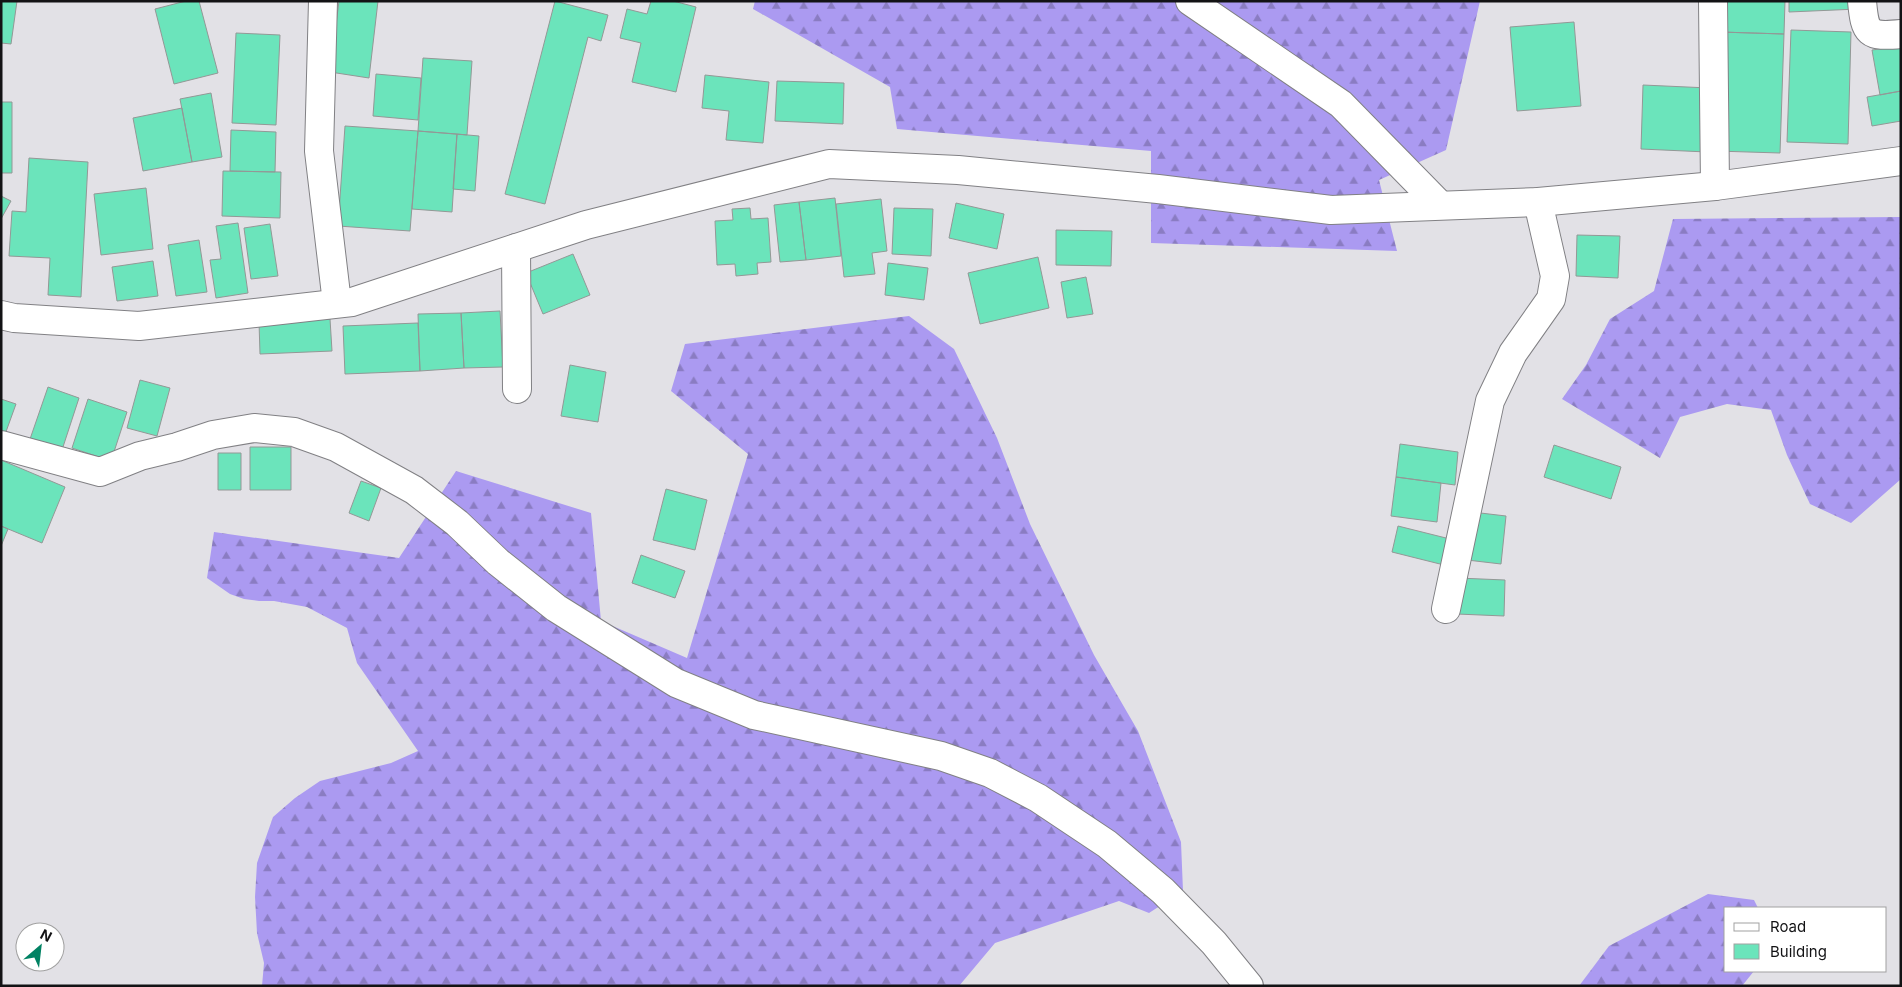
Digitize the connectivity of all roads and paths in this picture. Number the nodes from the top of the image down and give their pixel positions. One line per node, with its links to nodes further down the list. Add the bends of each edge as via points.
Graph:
1 (323, 1): 11 (street, via 319,151)
2 (1190, 1): 9 (street, via 1341,104)
3 (1713, 1): 7 (street)
4 (1862, 1): 5 (street, via 1864,24 1872,32 1878,36)
5 (1901, 34)
6 (1901, 162): 7 (street)
7 (1715, 186): 8 (street)
8 (1538, 202): 9 (street); 15 (street, via 1555,276 1552,299 1513,353 1490,401)
9 (1440, 204): 10 (street, via 1331,210 977,172 829,164 586,225)
10 (516, 248): 11 (street, via 352,302); 13 (street)
11 (337, 304): 12 (street, via 139,326)
12 (6, 321)
13 (517, 389)
14 (1, 445): 16 (street, via 100,472 140,456 213,435 254,428 294,432 336,447 414,490 556,608 676,683 754,715 941,756 990,773 1038,798 1107,844 1163,891 1214,943)
15 (1446, 609)
16 (1249, 986)

